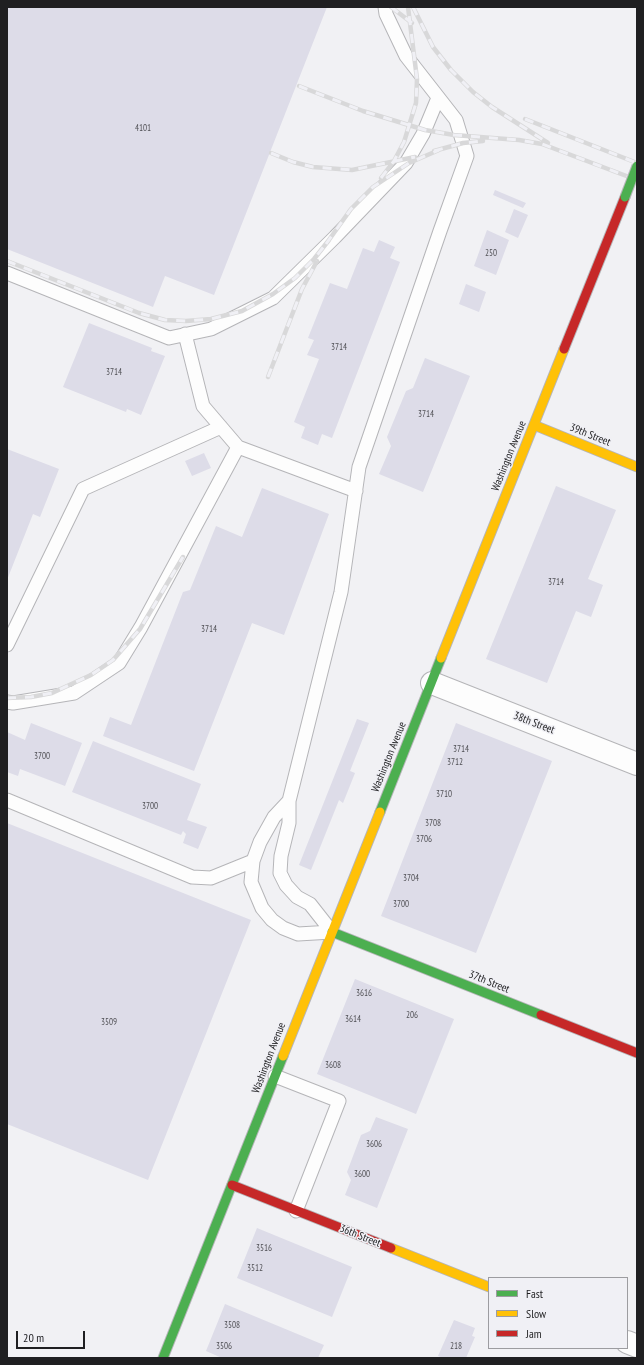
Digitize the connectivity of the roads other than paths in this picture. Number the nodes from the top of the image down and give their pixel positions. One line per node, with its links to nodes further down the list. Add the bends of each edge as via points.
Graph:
1 (385, 7): 2 (lane, via 406,56)
2 (438, 98): 5 (lane, via 423,134 406,163 273,298 211,329); 10 (lane, via 456,120 467,156 359,467)
3 (637, 166): 6 (street, Washington Avenue, bridge)
4 (7, 273): 5 (lane, via 169,338)
5 (185, 334): 7 (lane, via 203,406)
6 (534, 425): 9 (street, 39th Street); 12 (street, Washington Avenue)
7 (221, 427): 8 (lane); 11 (lane, via 83,489)
8 (238, 447): 10 (lane); 13 (lane, via 119,663 74,693)
9 (637, 467)
10 (356, 491): 16 (lane, via 341,592)
11 (7, 645)
12 (432, 683): 14 (street, 38th Street); 18 (street, Washington Avenue)
13 (7, 702)
14 (637, 764)
15 (7, 800): 17 (lane, via 192,877 211,878)
16 (289, 801): 17 (lane, via 274,817 260,842); 18 (lane, via 289,823 281,856 280,873 286,885 310,904)
17 (253, 862): 18 (lane, via 251,882 262,908 272,920 298,934)
18 (332, 932): 19 (street, 37th Street); 20 (street, Washington Avenue)
19 (637, 1053)
20 (275, 1076): 21 (street, Washington Avenue); 22 (lane, via 339,1101)
21 (232, 1186): 22 (street, 36th Street); 24 (street, Washington Avenue)
22 (296, 1211): 23 (street, 36th Street)
23 (488, 1287)
24 (163, 1358)

